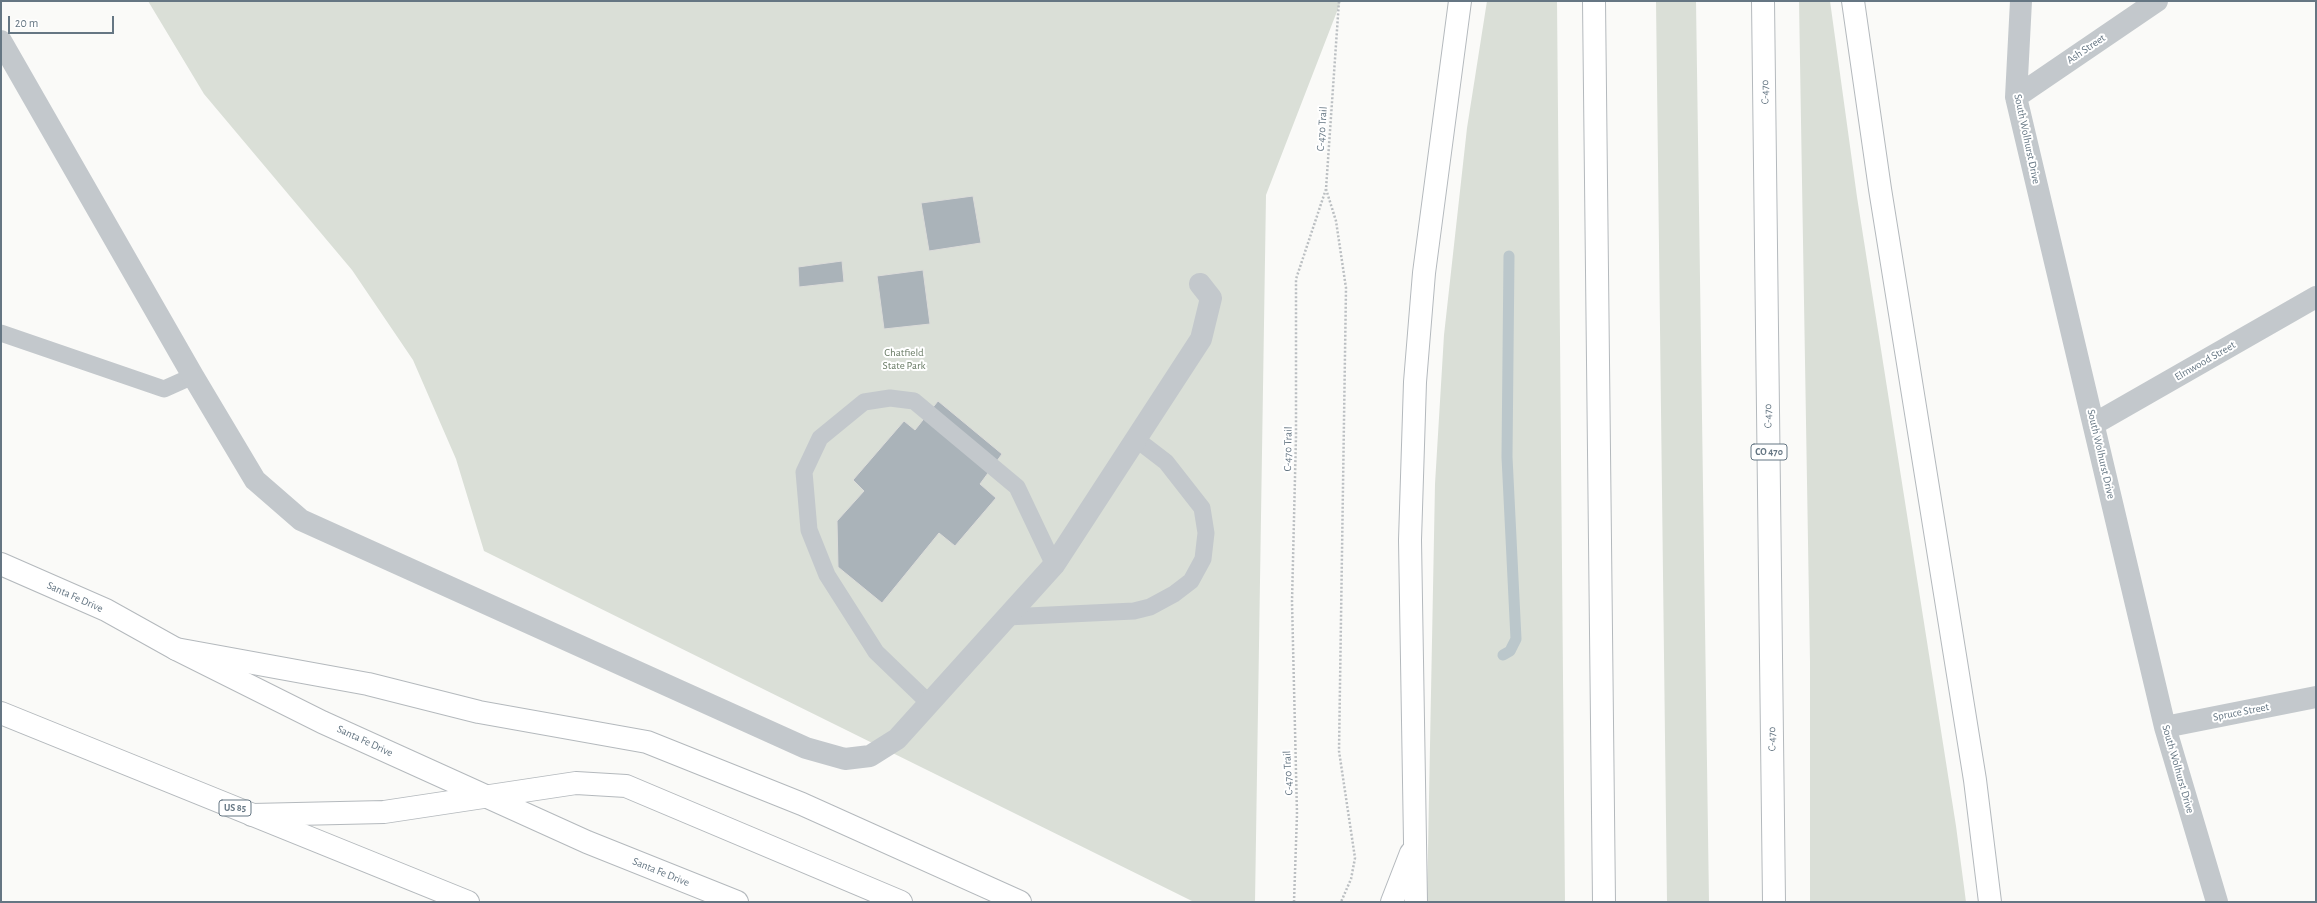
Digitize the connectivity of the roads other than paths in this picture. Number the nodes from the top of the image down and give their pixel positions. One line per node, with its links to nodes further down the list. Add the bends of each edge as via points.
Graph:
1 (1460, 1): 25 (highway, via 1424,273 1414,382 1410,540)
2 (1594, 1): 32 (highway)
3 (1764, 1): 33 (highway, C-470 / CO 470)
4 (1853, 1): 34 (highway, via 1880,189 1975,780)
5 (2021, 1): 8 (street, South Wolhurst Drive)
6 (2157, 1): 8 (street, Ash Street)
7 (1, 40): 12 (street)
8 (2016, 97): 13 (street, South Wolhurst Drive)
9 (1200, 284): 14 (street, via 1211,298 1201,339)
10 (2316, 297): 13 (street, Elmwood Street)
11 (1, 332): 12 (lane, via 164,389)
12 (193, 376): 20 (street, via 255,480 301,520 806,748 845,759 870,756 897,739)
13 (2094, 424): 22 (street, South Wolhurst Drive)
14 (1136, 439): 16 (street); 17 (lane, via 1166,462 1202,508 1206,534 1203,559 1191,581 1156,603 1134,611)
15 (1, 564): 18 (highway, Santa Fe Drive, via 106,610)
16 (1054, 565): 17 (street); 20 (lane, via 1017,487 914,401 890,398 864,402 820,438 804,472 809,530 828,575 876,652)
17 (1007, 617): 20 (street)
18 (176, 649): 23 (highway, Santa Fe Drive, via 322,722); 29 (highway, via 368,684 479,712 647,742 802,804)
19 (2316, 697): 22 (street, Spruce Street)
20 (929, 703)
21 (1, 713): 24 (highway, US 85)
22 (2165, 728): 35 (street, South Wolhurst Drive)
23 (488, 798): 24 (highway, via 384,812); 27 (highway, Santa Fe Drive, via 587,842); 28 (highway, via 576,783 626,786)
24 (252, 815): 26 (highway, US 85)
25 (1415, 844): 30 (highway); 31 (highway)
26 (468, 902)
27 (737, 902)
28 (901, 902)
29 (1020, 902)
30 (1392, 902)
31 (1416, 902)
32 (1604, 902)
33 (1774, 902)
34 (1990, 902)
35 (2217, 902)

